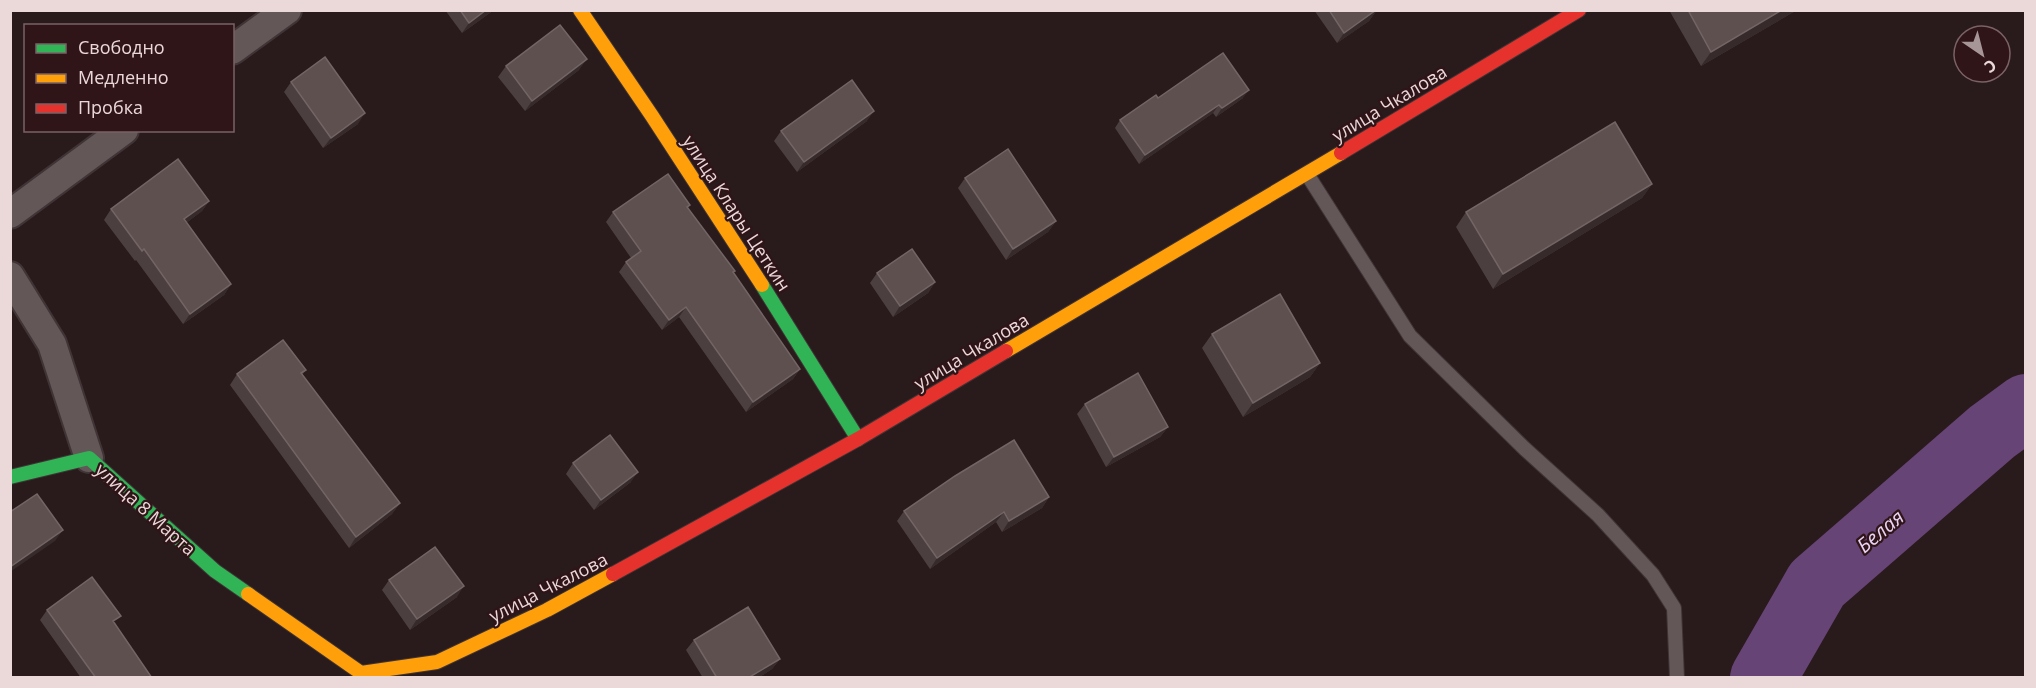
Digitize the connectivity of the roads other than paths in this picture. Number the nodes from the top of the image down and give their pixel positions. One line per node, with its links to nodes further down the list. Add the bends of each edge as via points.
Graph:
1 (287, 10): 4 (street)
2 (580, 10): 9 (street, улица Клары Цеткин, via 757,276)
3 (1579, 10): 6 (street, улица Чкалова)
4 (234, 49)
5 (121, 132): 7 (street)
6 (1307, 174): 9 (street, улица Чкалова); 13 (lane, via 1410,336 1524,449 1598,515 1653,574 1674,608)
7 (10, 214)
8 (10, 276): 10 (street, улица 8 Марта, via 52,344)
9 (858, 439): 12 (street, улица Чкалова, via 548,609 437,662)
10 (89, 458): 11 (street); 12 (street, улица 8 Марта, via 215,571)
11 (10, 477)
12 (360, 675)
13 (1677, 678)

